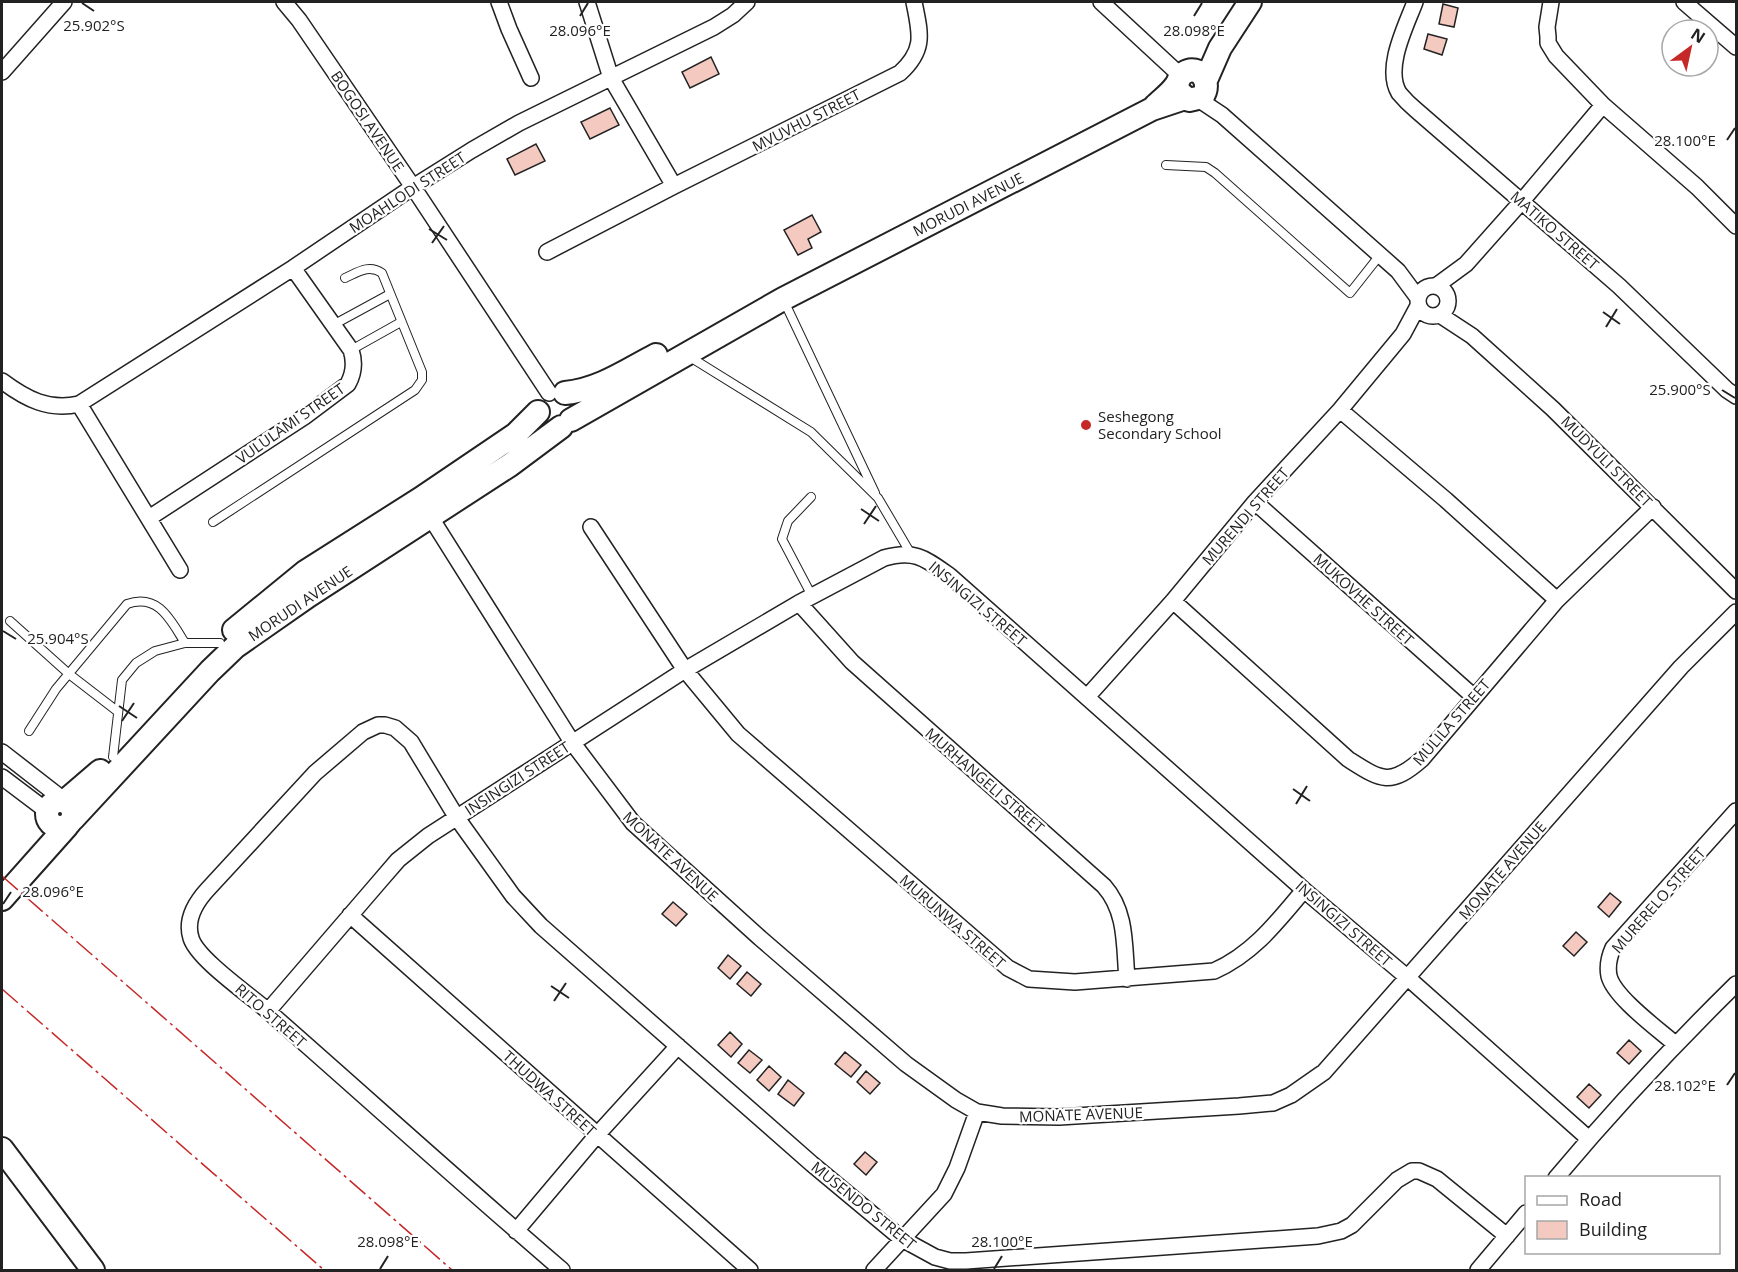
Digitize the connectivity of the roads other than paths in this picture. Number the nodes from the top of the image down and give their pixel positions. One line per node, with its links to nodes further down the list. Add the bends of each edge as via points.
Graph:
1 (64, 2): 13 (street)
2 (284, 2): 20 (street, BOGOSI AVENUE)
3 (499, 2): 14 (street)
4 (587, 2): 15 (street)
5 (747, 2): 15 (street, MOAHLODI STREET, via 714,27)
6 (914, 2): 19 (street, MVUVHU STREET, via 921,37 915,56 900,73)
7 (1101, 2): 16 (street, MUDYULI STREET)
8 (1250, 2): 16 (street, MORUDI AVENUE)
9 (1415, 2): 21 (street, MATIKO STREET, via 1393,70 1398,91)
10 (1551, 2): 17 (street, via 1548,44)
11 (1684, 2): 12 (street)
12 (1737, 47)
13 (2, 72)
14 (531, 78)
15 (611, 78): 19 (street); 20 (street, MOAHLODI STREET, via 519,123)
16 (1192, 85): 24 (street, MUDYULI STREET); 28 (street, MORUDI AVENUE)
17 (1603, 105): 21 (street, MURENDI STREET); 22 (street)
18 (1166, 165): 24 (lane, via 1206,167 1215,173 1350,293)
19 (674, 186): 23 (street, MVUVHU STREET)
20 (413, 187): 25 (street, MOAHLODI STREET); 36 (street, BOGOSI AVENUE)
21 (1522, 201): 29 (street, MURENDI STREET); 35 (street, MATIKO STREET)
22 (1737, 226)
23 (547, 252)
24 (1380, 255): 29 (street, MUDYULI STREET)
25 (293, 268): 31 (street); 37 (street, MOAHLODI STREET)
26 (345, 278): 27 (lane, via 375,268 382,273)
27 (390, 294): 30 (lane); 31 (lane)
28 (783, 299): 33 (street, MORUDI AVENUE); 36 (street, MORUDI AVENUE, via 674,346 600,385); 41 (lane)
29 (1434, 301): 38 (street, MURENDI STREET); 43 (street, MUDYULI STREET)
30 (401, 322): 32 (lane); 46 (lane, via 422,372 415,390)
31 (333, 325): 32 (street)
32 (351, 350): 45 (street, VULULAMI STREET, via 352,377 340,392)
33 (686, 355): 39 (street, MORUDI AVENUE); 41 (lane, via 811,432)
34 (2, 381): 37 (street, via 40,404)
35 (1737, 396)
36 (551, 399): 39 (street, via 573,402 575,408); 39 (street, via 544,422 549,426); 44 (street, MORUDI AVENUE, via 516,434)
37 (79, 404): 45 (street)
38 (1340, 410): 42 (street, MURENDI STREET); 52 (street)
39 (566, 423): 44 (street, MORUDI AVENUE, via 510,465)
40 (812, 497): 51 (lane, via 788,521 782,539)
41 (878, 498): 48 (lane)
42 (1255, 502): 53 (street, MURENDI STREET); 60 (street, MUKOVHE STREET)
43 (1653, 507): 50 (street, MUDYULI STREET); 52 (street, MULILA STREET)
44 (425, 508): 57 (street, MORUDI AVENUE, via 305,572); 65 (street, MONATE AVENUE); 70 (street, MORUDI AVENUE, via 235,647)
45 (149, 518): 49 (street)
46 (213, 522)
47 (591, 527): 58 (street, MURUNWA STREET)
48 (911, 554): 51 (street, INSINGIZI STREET, via 884,558); 61 (street, INSINGIZI STREET, via 926,559 950,576)
49 (180, 570)
50 (1737, 591)
51 (806, 599): 58 (street, INSINGIZI STREET); 77 (street, MURHANGELI STREET, via 852,662 1112,895 1122,917)
52 (1557, 600): 60 (street, MULILA STREET)
53 (1173, 601): 60 (street, MULILA STREET, via 1348,759 1382,777 1395,778 1422,759); 61 (street, MURENDI STREET)
54 (1737, 612): 76 (street, MONATE AVENUE, via 1681,668)
55 (10, 621): 59 (lane)
56 (184, 643): 57 (lane); 59 (lane, via 166,613 138,600 127,604); 62 (lane, via 155,651 136,663 122,680)
57 (220, 643): 67 (street, MORUDI AVENUE)
58 (685, 670): 65 (street, INSINGIZI STREET); 77 (street, MURUNWA STREET, via 738,734 1008,968 1029,979 1045,981)
59 (69, 674): 62 (lane); 63 (lane)
60 (1473, 696)
61 (1087, 697): 73 (street, INSINGIZI STREET)
62 (117, 711): 67 (lane)
63 (29, 731)
64 (363, 732): 71 (street, MUSENDO STREET, via 385,725 411,742); 79 (street, RITO STREET, via 300,788 197,901 192,913 190,938 195,947)
65 (572, 742): 71 (street, INSINGIZI STREET); 82 (street, MONATE AVENUE, via 633,823 906,1064)
66 (2, 752): 70 (street)
67 (112, 757): 70 (street, MORUDI AVENUE)
68 (2, 777): 70 (street)
69 (1737, 812): 80 (street, MURERELO STREET, via 1613,948 1608,961 1612,985)
70 (60, 815): 72 (street, MORUDI AVENUE, via 42,830); 74 (street, MORUDI AVENUE)
71 (457, 818): 75 (street, INSINGIZI STREET, via 398,860); 81 (street, MUSENDO STREET, via 527,912)
72 (2, 878)
73 (1304, 890): 76 (street, INSINGIZI STREET); 77 (street, MURUNWA STREET, via 1270,930 1228,965 1214,971)
74 (2, 899)
75 (350, 915): 79 (street, INSINGIZI STREET); 83 (street, THUDWA STREET)
76 (1408, 978): 82 (street, MONATE AVENUE, via 1324,1072 1273,1103 1059,1117); 84 (street, INSINGIZI STREET)
77 (1126, 979)
78 (1737, 984): 80 (street)
79 (268, 1011): 88 (street, RITO STREET)
80 (1675, 1044): 84 (street)
81 (678, 1046): 83 (street); 90 (street, MUSENDO STREET)
82 (977, 1112): 90 (street, via 944,1194)
83 (597, 1136): 88 (street); 93 (street, THUDWA STREET)
84 (1588, 1139): 86 (street)
85 (2, 1149): 91 (street)
86 (1558, 1176)
87 (1525, 1215): 89 (street)
88 (516, 1231): 92 (street, RITO STREET)
89 (1507, 1236): 90 (street, MUSENDO STREET, via 1437,1179 1412,1171 1397,1180 1352,1225 1318,1236 966,1262 934,1257); 95 (street)
90 (902, 1239): 94 (street)
91 (93, 1270)
92 (562, 1270)
93 (750, 1270)
94 (874, 1270)
95 (1478, 1270)

